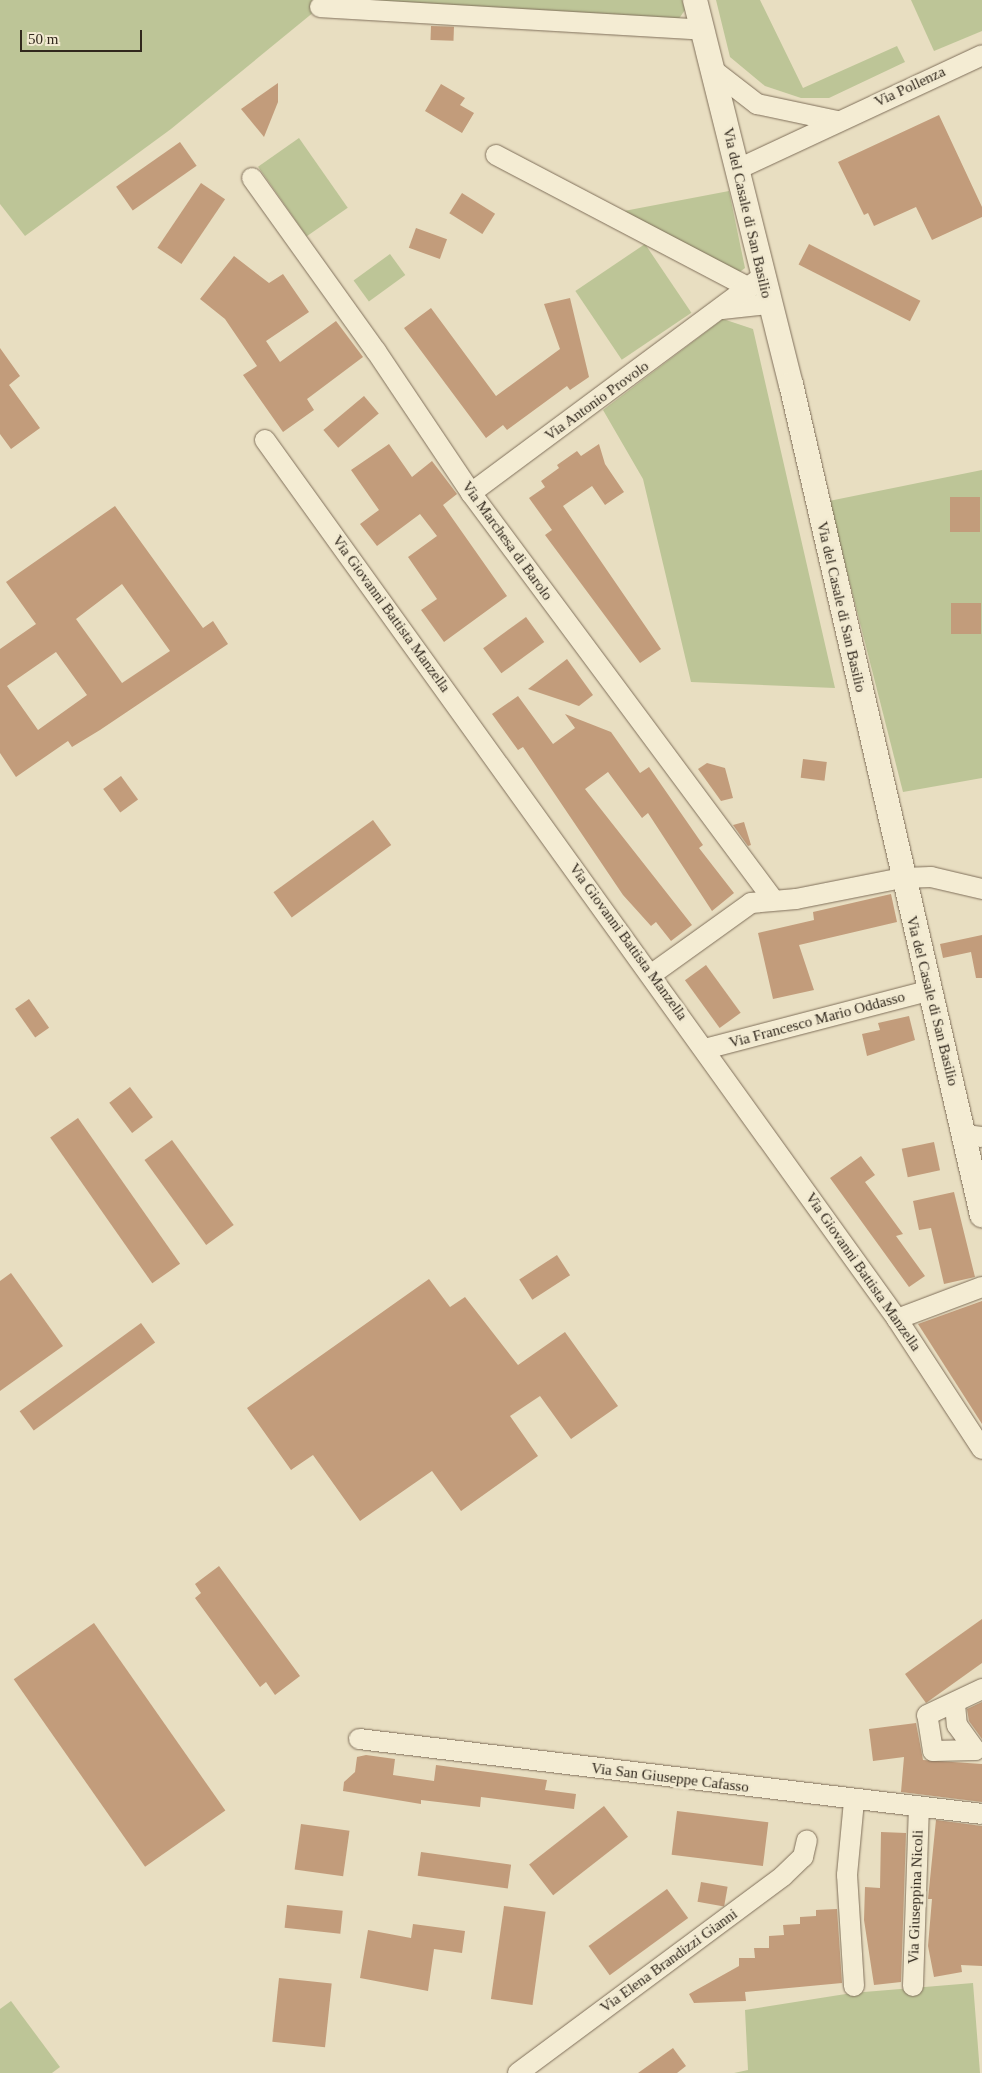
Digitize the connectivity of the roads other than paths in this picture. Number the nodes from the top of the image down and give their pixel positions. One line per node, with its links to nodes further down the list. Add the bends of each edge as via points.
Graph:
1 (695, 0): 3 (street, Via del Casale di San Basilio)
2 (320, 7): 3 (street)
3 (702, 30): 5 (street, Via del Casale di San Basilio)
4 (982, 54): 6 (street, Via Pollenza)
5 (713, 70): 6 (street, via 757,104); 8 (street, Via del Casale di San Basilio)
6 (837, 121): 8 (street, Via Pollenza)
7 (496, 155): 10 (street)
8 (738, 169): 10 (street, Via del Casale di San Basilio)
9 (252, 178): 14 (street, Via Marchesa di Barolo, via 376,351)
10 (755, 283): 11 (street, Via del Casale di San Basilio); 12 (street, Via Antonio Provolo)
11 (768, 304): 12 (street); 15 (street, Via del Casale di San Basilio, via 791,384)
12 (722, 309): 14 (street, Via Antonio Provolo)
13 (265, 440): 19 (street, Via Giovanni Battista Manzella)
14 (471, 494): 18 (street, Via Marchesa di Barolo)
15 (902, 878): 16 (street, via 931,877); 17 (street); 18 (street, via 796,899); 20 (street, Via del Casale di San Basilio)
16 (982, 889)
17 (982, 893)
18 (772, 898): 19 (street, via 751,903)
19 (652, 974): 21 (street, Via Giovanni Battista Manzella)
20 (928, 991): 21 (street, Via Francesco Mario Oddasso); 22 (street, Via del Casale di San Basilio)
21 (705, 1049): 25 (street, Via Giovanni Battista Manzella)
22 (973, 1136): 23 (street, Via del Casale di San Basilio)
23 (982, 1215)
24 (982, 1286): 25 (street)
25 (897, 1319): 26 (street, Via Giovanni Battista Manzella)
26 (982, 1449)
27 (982, 1689): 28 (street)
28 (955, 1704): 30 (street, via 957,1725); 30 (street, via 927,1715 933,1751)
29 (359, 1739): 31 (street, Via San Giuseppe Cafasso)
30 (979, 1752)
31 (854, 1801): 32 (street, Via San Giuseppe Cafasso); 35 (street, via 847,1875)
32 (919, 1807): 33 (street, Via San Giuseppe Cafasso); 36 (street, Via Giuseppina Nicoli)
33 (982, 1814)
34 (807, 1840): 37 (street, Via Elena Brandizzi Gianni, via 803,1857 783,1876)
35 (854, 1986)
36 (913, 1986)
37 (518, 2073)

